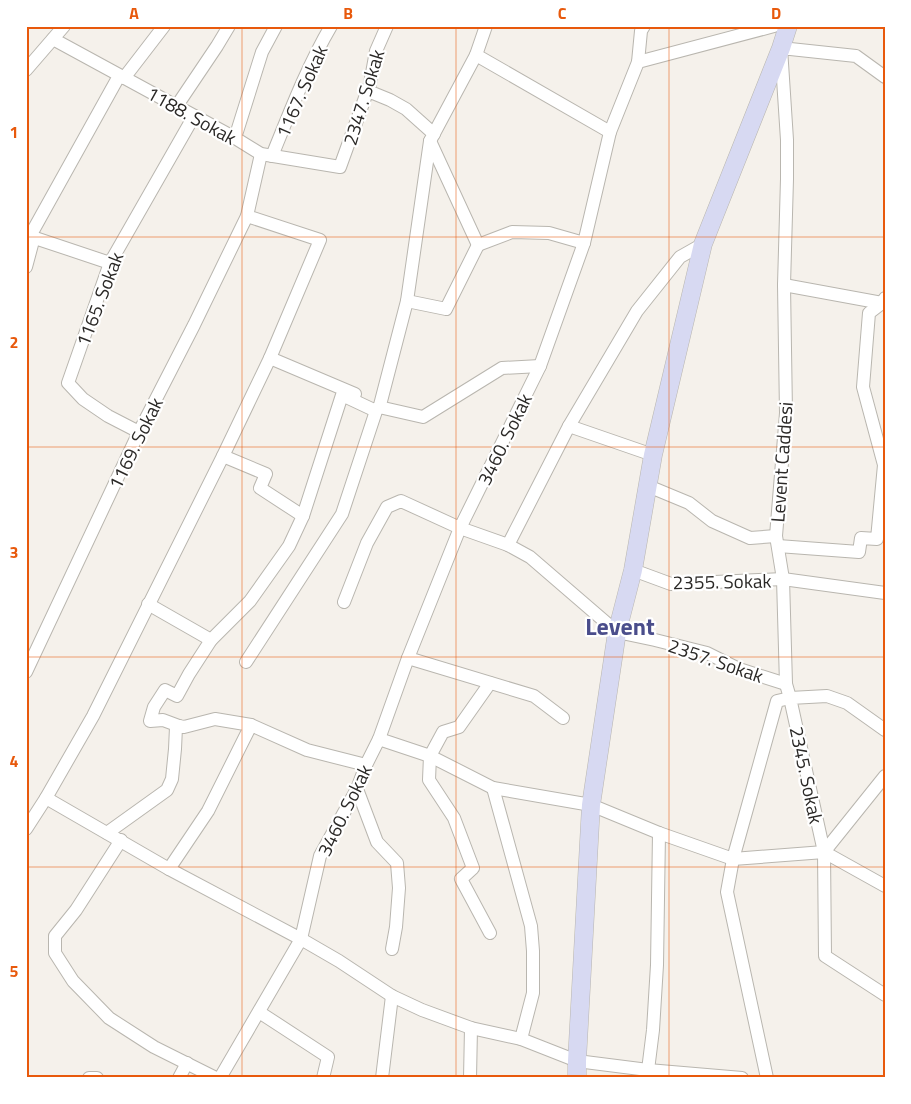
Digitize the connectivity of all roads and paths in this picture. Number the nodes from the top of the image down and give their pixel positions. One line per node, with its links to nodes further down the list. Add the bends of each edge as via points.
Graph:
1 (64, 26): 11 (street)
2 (164, 26): 16 (street)
3 (229, 26): 19 (street)
4 (276, 26): 23 (street, via 262,52)
5 (331, 26): 24 (street, 1167. Sokak)
6 (387, 26): 18 (street, 2347. Sokak, via 376,51)
7 (486, 26): 13 (street)
8 (644, 26): 14 (street, 3460. Sokak)
9 (774, 26): 14 (street)
10 (788, 26): 12 (street)
11 (53, 39): 15 (street); 16 (street, 1188. Sokak)
12 (781, 48): 17 (street, via 856,56); 29 (street); 33 (street, Levent Caddesi, via 787,140)
13 (476, 55): 21 (street); 22 (street)
14 (638, 62): 21 (street, 3460. Sokak)
15 (26, 70)
16 (122, 77): 19 (street, 1188. Sokak); 27 (street)
17 (885, 77)
18 (368, 91): 22 (street, via 406,109); 25 (street, 2347. Sokak)
19 (176, 107): 20 (street, 1188. Sokak)
20 (194, 116): 23 (street, 1188. Sokak); 31 (street, 1165. Sokak)
21 (610, 132): 28 (street, 3460. Sokak)
22 (432, 137): 30 (street); 34 (street)
23 (235, 138): 24 (street, 1188. Sokak)
24 (267, 155): 25 (street, 1188. Sokak); 26 (street, 1167. Sokak)
25 (340, 167)
26 (246, 216): 36 (street, via 320,240); 40 (street, 1169. Sokak)
27 (30, 236): 31 (street); 32 (street)
28 (584, 244): 30 (street, via 549,233 512,232); 37 (street, 3460. Sokak)
29 (703, 244): 39 (street, via 680,257 638,311); 41 (street)
30 (478, 245): 34 (street, via 446,309)
31 (110, 263): 40 (street, 1165. Sokak, via 68,383 83,399)
32 (26, 267)
33 (784, 285): 35 (street); 46 (street, Levent Caddesi, via 786,413)
34 (407, 301): 38 (street)
35 (884, 301): 46 (street, via 869,313 863,387 884,465 877,539 862,538 859,552)
36 (270, 358): 38 (street); 42 (street)
37 (540, 366): 38 (street, via 502,368 423,417); 45 (street, 3460. Sokak)
38 (378, 407): 44 (street, via 342,395); 56 (street, via 342,514)
39 (569, 426): 41 (street); 47 (street)
40 (139, 432): 57 (street, 1169. Sokak)
41 (653, 454): 43 (street)
42 (223, 456): 44 (street, via 266,474 260,488); 52 (street)
43 (648, 486): 46 (street, via 690,504 712,521 750,538); 48 (street)
44 (303, 516): 54 (street, via 289,546 250,601)
45 (460, 528): 47 (street); 51 (street, via 401,501 387,507 367,543); 55 (street, 3460. Sokak)
46 (777, 541): 49 (street, Levent Caddesi)
47 (508, 545): 53 (street, via 530,557)
48 (633, 570): 49 (street, 2355. Sokak, via 671,584); 53 (street)
49 (783, 580): 50 (street, 2355. Sokak); 59 (street, Levent Caddesi)
50 (885, 593)
51 (344, 602)
52 (148, 604): 54 (street); 71 (street, via 93,716)
53 (616, 632): 59 (street, 2357. Sokak, via 707,653 739,669); 72 (street)
54 (211, 640): 63 (street, via 178,696 165,690 154,707 150,722 163,720)
55 (408, 658): 58 (street); 65 (street, 3460. Sokak)
56 (246, 662)
57 (26, 672)
58 (490, 683): 61 (street, via 534,696); 66 (street, via 459,727 443,732)
59 (786, 684): 60 (street, Levent Caddesi)
60 (790, 698): 64 (street, via 827,696 847,703); 77 (street, 2345. Sokak); 78 (street, via 777,701)
61 (563, 718)
62 (251, 725): 63 (street, via 215,718); 67 (street, via 307,750); 79 (street, via 208,811)
63 (179, 726): 74 (street, via 176,727 172,779 167,790)
64 (885, 730)
65 (379, 739): 66 (street); 67 (street, 3460. Sokak)
66 (430, 756): 69 (street); 81 (street, via 429,780 454,818 473,868 461,879)
67 (366, 765): 70 (street, 3460. Sokak)
68 (885, 776): 77 (street)
69 (493, 788): 72 (street); 88 (street, via 531,926 533,993)
70 (357, 789): 82 (street, 3460. Sokak, via 320,856); 83 (street, via 377,842 397,863 399,888)
71 (46, 798): 73 (street); 74 (street)
72 (591, 805): 75 (street); 90 (street)
73 (26, 829)
74 (107, 833): 76 (street)
75 (659, 833): 78 (street); 91 (street, via 657,965)
76 (121, 840): 79 (street); 89 (street, via 76,910 55,936 55,953 73,981 109,1018 154,1047)
77 (824, 852): 78 (street); 80 (street); 84 (street, 2345. Sokak, via 825,956)
78 (733, 859): 101 (street, via 727,892)
79 (169, 869): 82 (street)
80 (885, 886)
81 (490, 933)
82 (301, 939): 85 (street); 86 (street, 3460. Sokak)
83 (392, 949)
84 (885, 995)
85 (392, 996): 87 (street); 98 (street)
86 (259, 1012): 96 (street, 3460. Sokak); 97 (street, via 328,1057)
87 (472, 1028): 88 (street); 99 (street)
88 (521, 1039): 90 (street)
89 (187, 1063): 94 (street); 95 (street)
90 (577, 1069): 91 (street)
91 (649, 1074): 100 (street)
92 (90, 1078): 93 (street)
93 (97, 1078)
94 (179, 1078)
95 (216, 1078)
96 (220, 1078)
97 (323, 1078)
98 (382, 1078)
99 (470, 1078)
100 (742, 1078)
101 (767, 1078)

